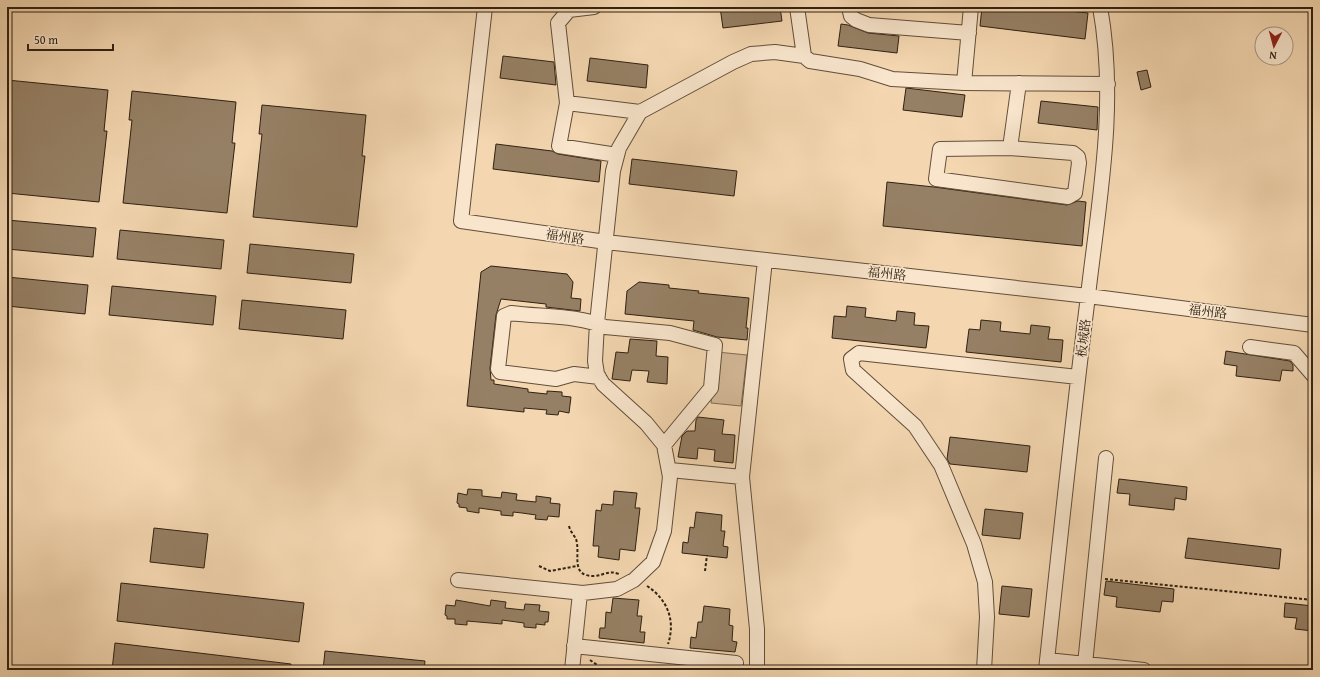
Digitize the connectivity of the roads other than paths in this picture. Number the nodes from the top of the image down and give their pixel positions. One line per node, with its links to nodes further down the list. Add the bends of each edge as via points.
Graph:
1 (485, 7): 16 (street, 福州路, via 461,221)
2 (594, 7): 12 (street, via 569,10 558,23)
3 (796, 7): 8 (street)
4 (850, 7): 7 (street, via 851,16 869,25)
5 (971, 7): 7 (street)
6 (1100, 7): 11 (street, 板城路, via 1106,41)
7 (969, 33): 9 (street)
8 (804, 56): 9 (street, via 810,61 860,69 892,79); 13 (street, via 775,52 751,54)
9 (964, 83): 10 (street)
10 (1019, 83): 11 (street); 14 (street)
11 (1108, 84): 18 (street, 板城路, via 1105,156)
12 (566, 103): 13 (street); 15 (street, via 559,146)
13 (640, 112): 15 (street)
14 (1010, 148): 14 (street, via 940,149 936,179 1068,197 1075,193 1079,163 1078,157 1073,153)
15 (617, 155): 16 (street)
16 (606, 242): 17 (street, 福州路); 19 (street)
17 (765, 260): 18 (street, 福州路); 28 (street)
18 (1088, 296): 20 (street, 福州路); 24 (street, 板城路)
19 (597, 323): 23 (street, via 595,361); 23 (street, via 507,314 504,316 498,369 504,373 556,379 574,374); 25 (street, via 605,327 670,334 715,345 711,388)
20 (1313, 325)
21 (1250, 347): 22 (street, via 1294,353)
22 (1313, 375)
23 (599, 376): 25 (street, via 603,384 646,423)
24 (1078, 377): 33 (street, 板城路); 37 (street, via 859,353 851,359 853,370 915,426 941,465 974,544 985,582 987,617)
25 (664, 446): 27 (street)
26 (1106, 458): 32 (street)
27 (670, 470): 28 (street); 30 (street, via 664,530 653,562 634,580 617,588)
28 (742, 477): 35 (street, via 757,629)
29 (458, 580): 30 (street)
30 (580, 593): 31 (street)
31 (574, 646): 34 (street); 36 (street)
32 (1085, 664): 33 (street); 38 (street)
33 (1047, 665)
34 (736, 666): 35 (street)
35 (757, 668)
36 (572, 670)
37 (984, 670)
38 (1144, 670)

